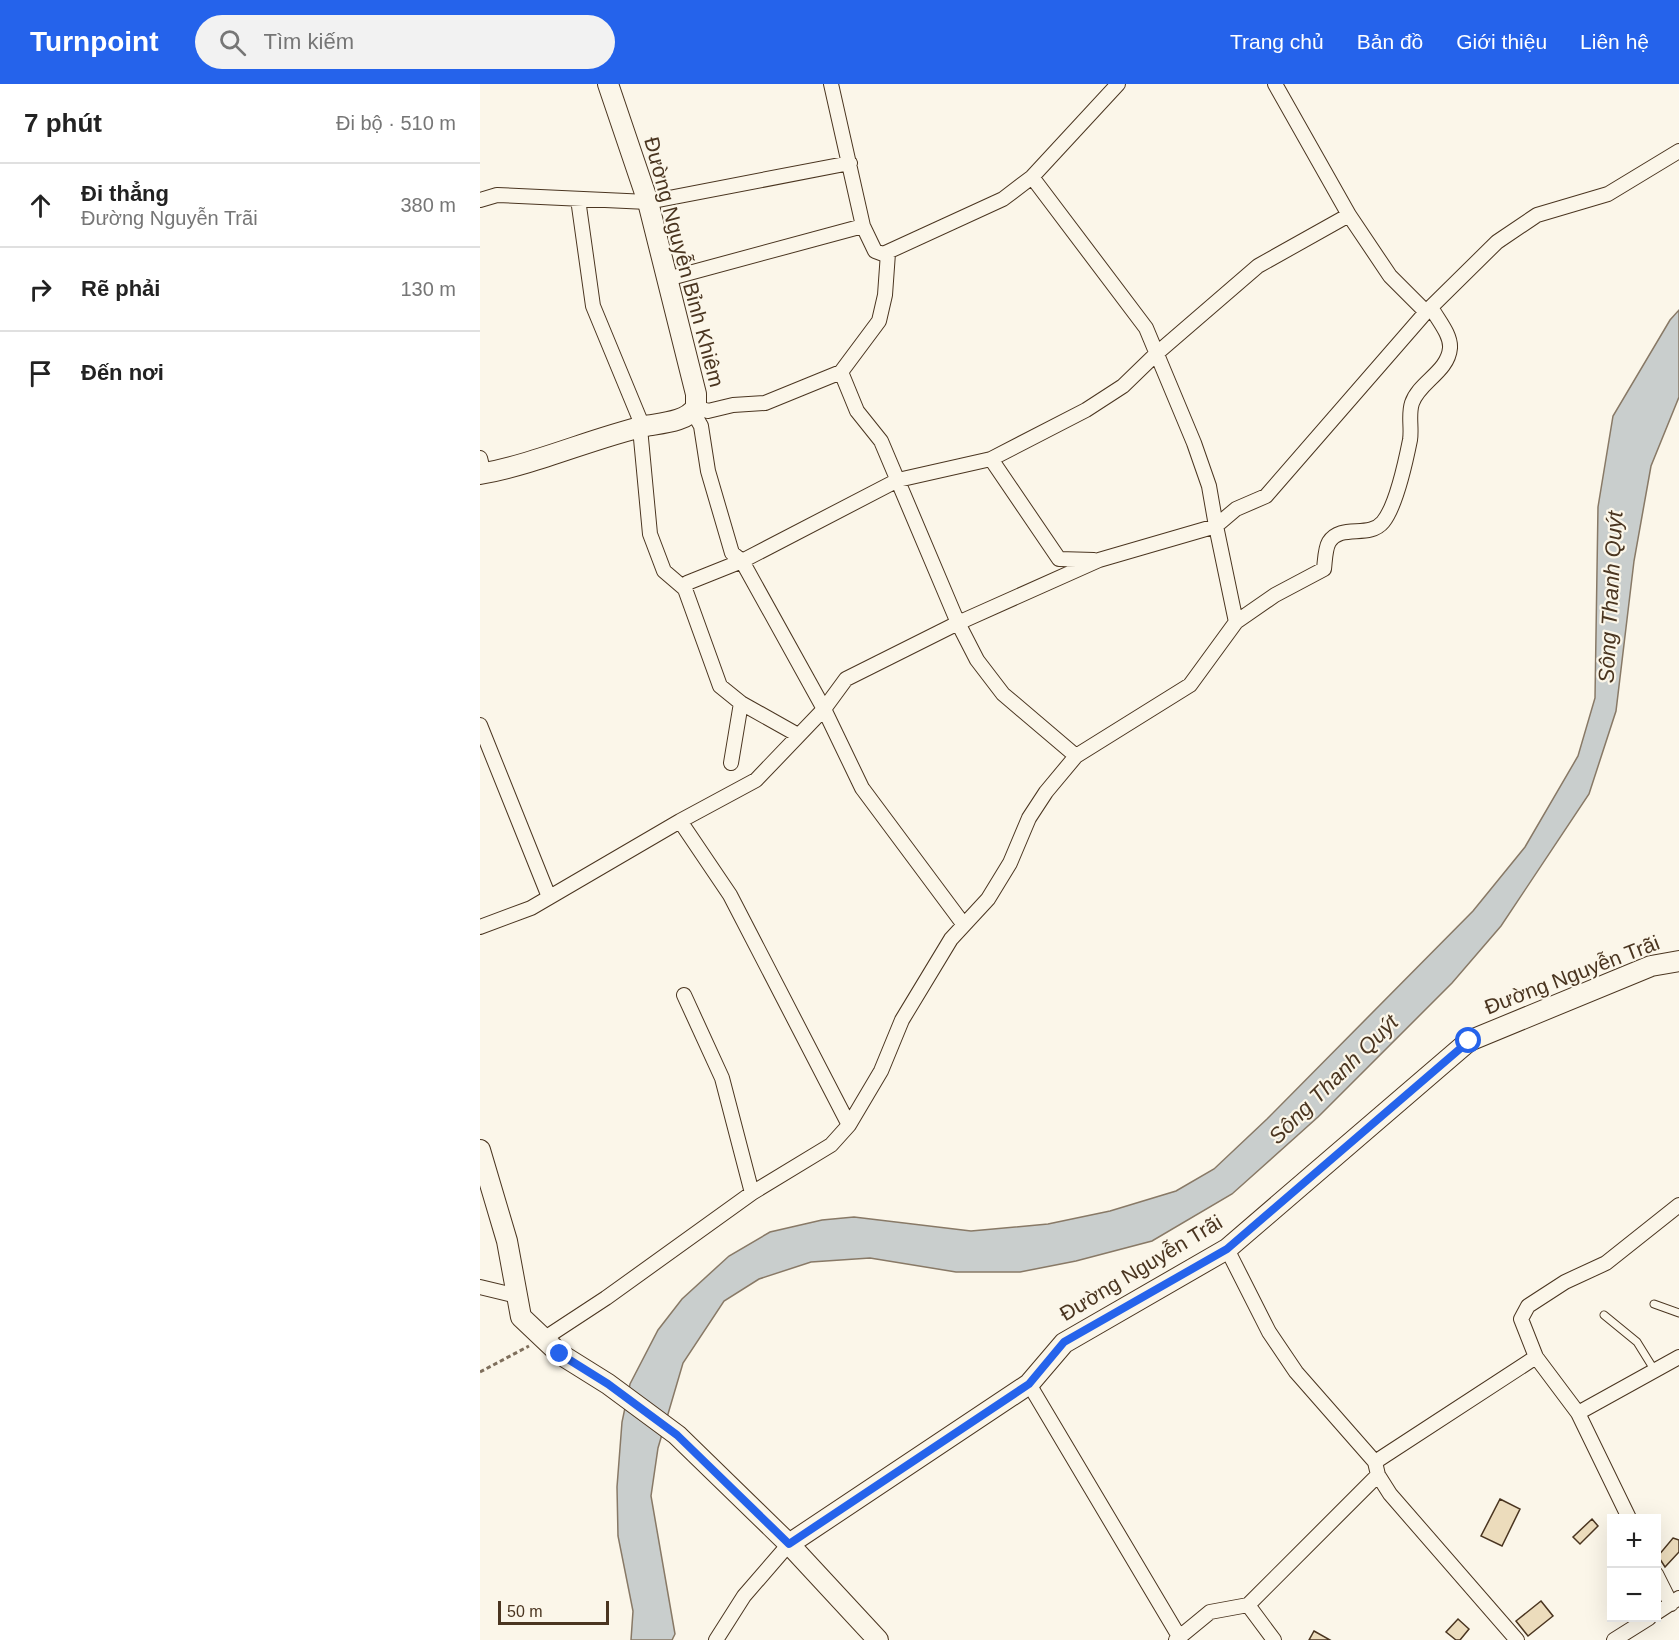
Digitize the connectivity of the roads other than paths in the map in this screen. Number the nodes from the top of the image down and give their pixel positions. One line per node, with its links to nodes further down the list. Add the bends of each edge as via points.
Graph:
1 (608, 84): 10 (street, Đường Nguyễn Bỉnh Khiêm)
2 (831, 84): 6 (street)
3 (1118, 84): 7 (street)
4 (1275, 84): 11 (street)
5 (1679, 151): 15 (street, via 1608,194 1561,206 1527,221 1497,242)
6 (850, 163): 10 (street); 12 (street)
7 (1032, 177): 13 (street, via 1003,199); 16 (street, via 1146,328)
8 (578, 199): 9 (street, via 497,195); 10 (street); 19 (street, via 593,306)
9 (480, 200)
10 (648, 202): 14 (street, Đường Nguyễn Bỉnh Khiêm)
11 (1349, 215): 15 (street, via 1390,276); 16 (street, via 1258,266)
12 (863, 226): 13 (street, via 875,251); 14 (street)
13 (888, 253): 17 (street, via 879,321)
14 (667, 279): 18 (street, Đường Nguyễn Bỉnh Khiêm, via 696,394)
15 (1429, 309): 23 (street, via 1266,496 1236,510); 27 (street, via 1450,347 1442,366 1412,402 1411,438 1384,521 1367,532 1335,537 1329,542 1324,569 1275,595)
16 (1156, 354): 20 (street, via 1123,386 1095,404); 23 (street, via 1209,486)
17 (841, 372): 18 (street, via 765,403); 22 (street, via 857,411 881,441)
18 (695, 410): 19 (street, Đường Nguyễn Bỉnh Khiêm, via 675,420); 25 (street, via 728,543)
19 (642, 427): 21 (street, Đường Nguyễn Bỉnh Khiêm); 26 (street, via 650,534 664,571)
20 (991, 459): 22 (street); 24 (street, via 1059,559)
21 (481, 469)
22 (897, 480): 25 (street); 28 (street)
23 (1216, 526): 24 (street); 27 (street)
24 (1099, 560): 28 (street)
25 (742, 561): 26 (street, via 689,582); 30 (street)
26 (685, 589): 29 (street, via 720,686)
27 (1236, 622): 33 (street, via 1190,685)
28 (958, 623): 30 (street, via 846,679); 33 (street, via 976,660 1003,694)
29 (741, 703): 32 (street); 34 (street)
30 (824, 709): 32 (street); 37 (street, via 862,789)
31 (480, 725): 36 (street)
32 (798, 735): 35 (street, via 756,780)
33 (1076, 756): 37 (street, via 1029,818 1010,863 988,900)
34 (731, 763)
35 (680, 820): 36 (street); 41 (street, via 729,895)
36 (549, 897): 38 (street)
37 (964, 926): 41 (street, via 951,939 902,1020 881,1071)
38 (480, 927)
39 (1679, 961): 45 (street, Đường Nguyễn Trãi, via 1651,966 1469,1041)
40 (684, 995): 43 (street, via 722,1078)
41 (849, 1125): 43 (street, via 831,1145)
42 (480, 1150): 47 (street, via 507,1241)
43 (752, 1193): 51 (street)
44 (1679, 1205): 52 (street, via 1606,1263 1566,1282 1523,1311 1522,1326)
45 (1227, 1249): 55 (street, Đường Nguyễn Trãi, via 1064,1342); 57 (street, via 1269,1332 1296,1372)
46 (480, 1287): 47 (street)
47 (517, 1296): 51 (street, via 521,1317)
48 (1654, 1304): 49 (lane)
49 (1679, 1313)
50 (1604, 1315): 54 (lane, via 1637,1342)
51 (545, 1338): 59 (street, via 560,1354 677,1435)
52 (1536, 1357): 56 (street); 57 (street)
53 (1679, 1358): 54 (street)
54 (1655, 1371): 56 (street)
55 (1029, 1384): 59 (street, Đường Nguyễn Trãi); 65 (street)
56 (1578, 1413): 58 (street)
57 (1377, 1469): 62 (street); 69 (street, via 1390,1494)
58 (1627, 1514)
59 (789, 1544): 66 (street, via 744,1596); 67 (street)
60 (1661, 1581): 61 (street)
61 (1675, 1601): 63 (street)
62 (1248, 1605): 65 (street, via 1210,1612); 68 (street)
63 (1661, 1610)
64 (1641, 1622): 70 (street)
65 (1178, 1639)
66 (716, 1640)
67 (878, 1640)
68 (1274, 1640)
69 (1517, 1640)
70 (1614, 1640)

